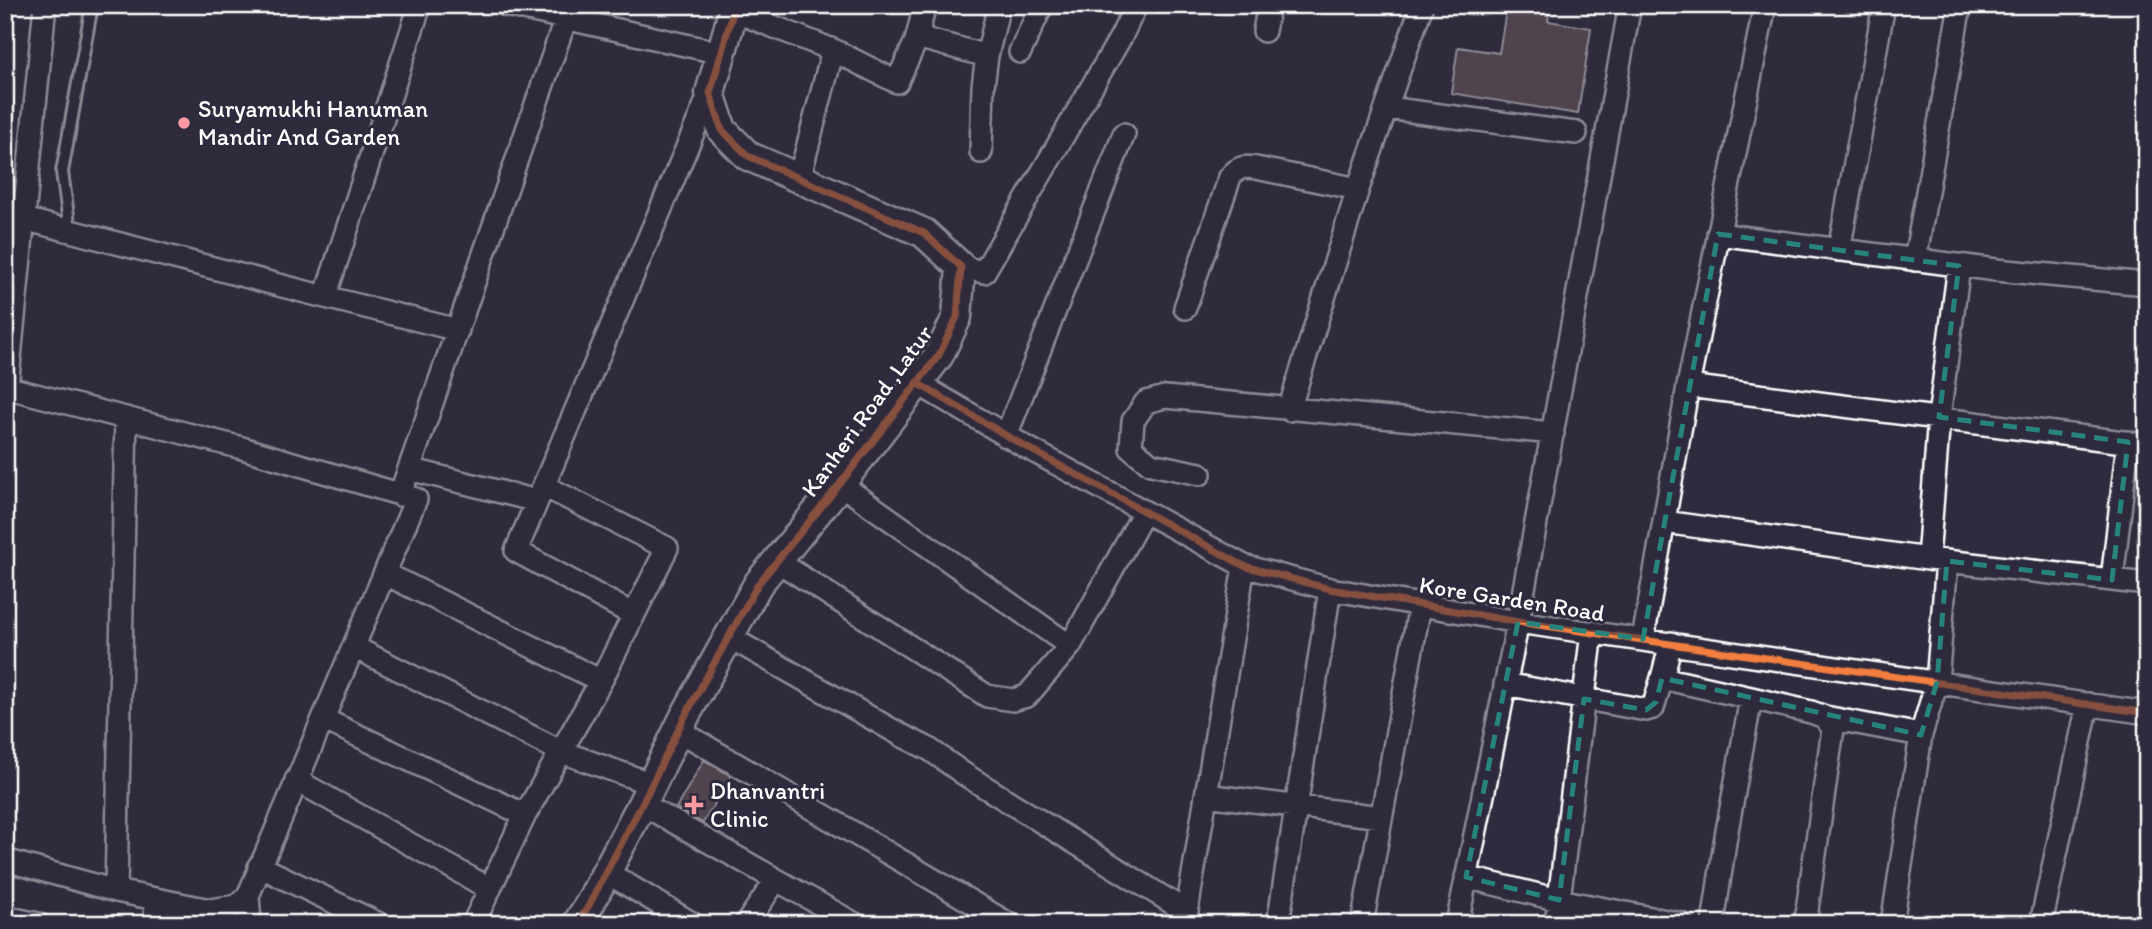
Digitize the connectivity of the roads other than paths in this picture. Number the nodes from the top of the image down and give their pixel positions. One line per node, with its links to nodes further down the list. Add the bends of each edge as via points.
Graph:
1 (46, 5): 30 (street)
2 (92, 5): 31 (lane, via 62,172)
3 (421, 5): 38 (street)
4 (506, 5): 16 (street)
5 (925, 5): 18 (street)
6 (999, 5): 22 (street)
7 (1042, 5): 20 (street)
8 (1136, 5): 36 (street, via 984,272)
9 (1269, 5): 17 (street)
10 (1422, 5): 24 (street)
11 (1630, 5): 47 (street)
12 (1765, 5): 32 (street)
13 (1884, 5): 33 (street)
14 (1960, 5): 34 (street)
15 (734, 8): 19 (street); 21 (street)
16 (566, 18): 21 (street); 40 (street)
17 (1264, 31)
18 (917, 37): 19 (street, via 897,82); 22 (street)
19 (833, 50): 28 (street)
20 (1020, 52)
21 (721, 53): 23 (street)
22 (987, 56): 27 (street)
23 (710, 93): 28 (street, via 722,130 748,156); 53 (street)
24 (1387, 108): 26 (street); 29 (street)
25 (1124, 134): 48 (street)
26 (1576, 134)
27 (981, 152)
28 (799, 179): 36 (street, via 923,233)
29 (1358, 189): 39 (street, via 1244,166 1237,169 1230,177); 44 (street)
30 (24, 219): 31 (street); 43 (street)
31 (70, 230): 38 (street)
32 (1718, 234): 33 (street); 42 (street)
33 (1839, 250): 34 (street)
34 (1915, 260): 35 (street)
35 (1959, 266): 37 (street); 45 (street)
36 (961, 267): 41 (street, Kanheri Road ,Latur, via 957,317 939,355)
37 (2147, 284)
38 (325, 297): 40 (street)
39 (1185, 307)
40 (458, 330): 50 (street)
41 (917, 383): 48 (street, Kore Garden Road); 52 (street, Kanheri Road ,Latur)
42 (1688, 386): 45 (street); 56 (street)
43 (6, 387): 46 (street)
44 (1289, 410): 47 (street); 51 (street, via 1165,397 1146,402 1133,421 1131,448 1151,464)
45 (1939, 417): 49 (street); 57 (street)
46 (126, 418): 54 (street); 98 (street)
47 (1553, 433): 66 (street)
48 (1006, 436): 55 (street, Kore Garden Road)
49 (2138, 444): 61 (street)
50 (409, 469): 53 (street); 54 (street)
51 (1200, 474)
52 (840, 484): 58 (street, Kanheri Road ,Latur); 71 (street)
53 (541, 494): 65 (street, via 516,551); 65 (street, via 667,548)
54 (400, 495): 60 (street, via 416,499)
55 (1144, 512): 59 (street, Kore Garden Road); 71 (street)
56 (1664, 522): 57 (street); 69 (street)
57 (1938, 560): 61 (street); 75 (street)
58 (777, 561): 68 (street, Kanheri Road ,Latur, via 758,584); 71 (street, via 987,696 1013,700 1027,695)
59 (1244, 566): 63 (street, Kore Garden Road); 88 (street)
60 (386, 574): 72 (street); 74 (street)
61 (2112, 580): 62 (street)
62 (2147, 584)
63 (1330, 589): 64 (street, Kore Garden Road); 89 (street)
64 (1420, 604): 66 (street, Kore Garden Road); 91 (street)
65 (634, 615): 74 (street)
66 (1518, 622): 67 (street, Kore Garden Road); 76 (street)
67 (1592, 632): 69 (street, Kore Garden Road); 78 (street)
68 (729, 637): 83 (street, Kanheri Road ,Latur); 103 (street, via 929,749)
69 (1643, 639): 70 (street, Kore Garden Road)
70 (1671, 643): 73 (street); 75 (street, Kore Garden Road)
71 (1070, 646)
72 (354, 647): 82 (street); 85 (street)
73 (1662, 678): 77 (street); 78 (street, via 1656,702 1646,710)
74 (601, 681): 85 (street)
75 (1937, 682): 79 (street, Kore Garden Road); 84 (street)
76 (1505, 684): 78 (street); 95 (street)
77 (1751, 698): 81 (street); 119 (street)
78 (1584, 699): 101 (street)
79 (2088, 704): 80 (street, Kore Garden Road); 122 (street)
80 (2147, 713)
81 (1825, 717): 84 (street); 120 (street, via 1833,729 1832,742)
82 (323, 719): 86 (street); 90 (street)
83 (678, 730): 87 (street, Kanheri Road ,Latur); 113 (street)
84 (1921, 736): 121 (street)
85 (562, 752): 87 (street); 90 (street)
86 (296, 780): 93 (street); 97 (street)
87 (647, 794): 94 (street, Kanheri Road ,Latur); 96 (street)
88 (1206, 795): 89 (street); 103 (street)
89 (1296, 805): 91 (street); 114 (street)
90 (525, 815): 97 (street)
91 (1381, 817): 115 (street)
92 (5, 860): 98 (street)
93 (259, 866): 99 (street); 107 (street)
94 (606, 872): 109 (street, Kanheri Road ,Latur); 110 (street)
95 (1466, 877): 101 (street); 116 (street)
96 (776, 880): 111 (street); 112 (street)
97 (490, 888): 108 (street)
98 (116, 891): 100 (street)
99 (248, 896): 100 (street, via 237,906 210,911); 106 (street)
100 (155, 899): 105 (street)
101 (1559, 900): 117 (street); 118 (street)
102 (5, 917): 104 (street)
103 (1186, 918)
104 (38, 924)
105 (156, 924)
106 (250, 924)
107 (379, 924)
108 (473, 924)
109 (577, 924)
110 (694, 924)
111 (747, 924)
112 (855, 924)
113 (1009, 924)
114 (1278, 924)
115 (1362, 924)
116 (1457, 924)
117 (1556, 924)
118 (1682, 924)
119 (1713, 924)
120 (1805, 924)
121 (1892, 924)
122 (2041, 924)

